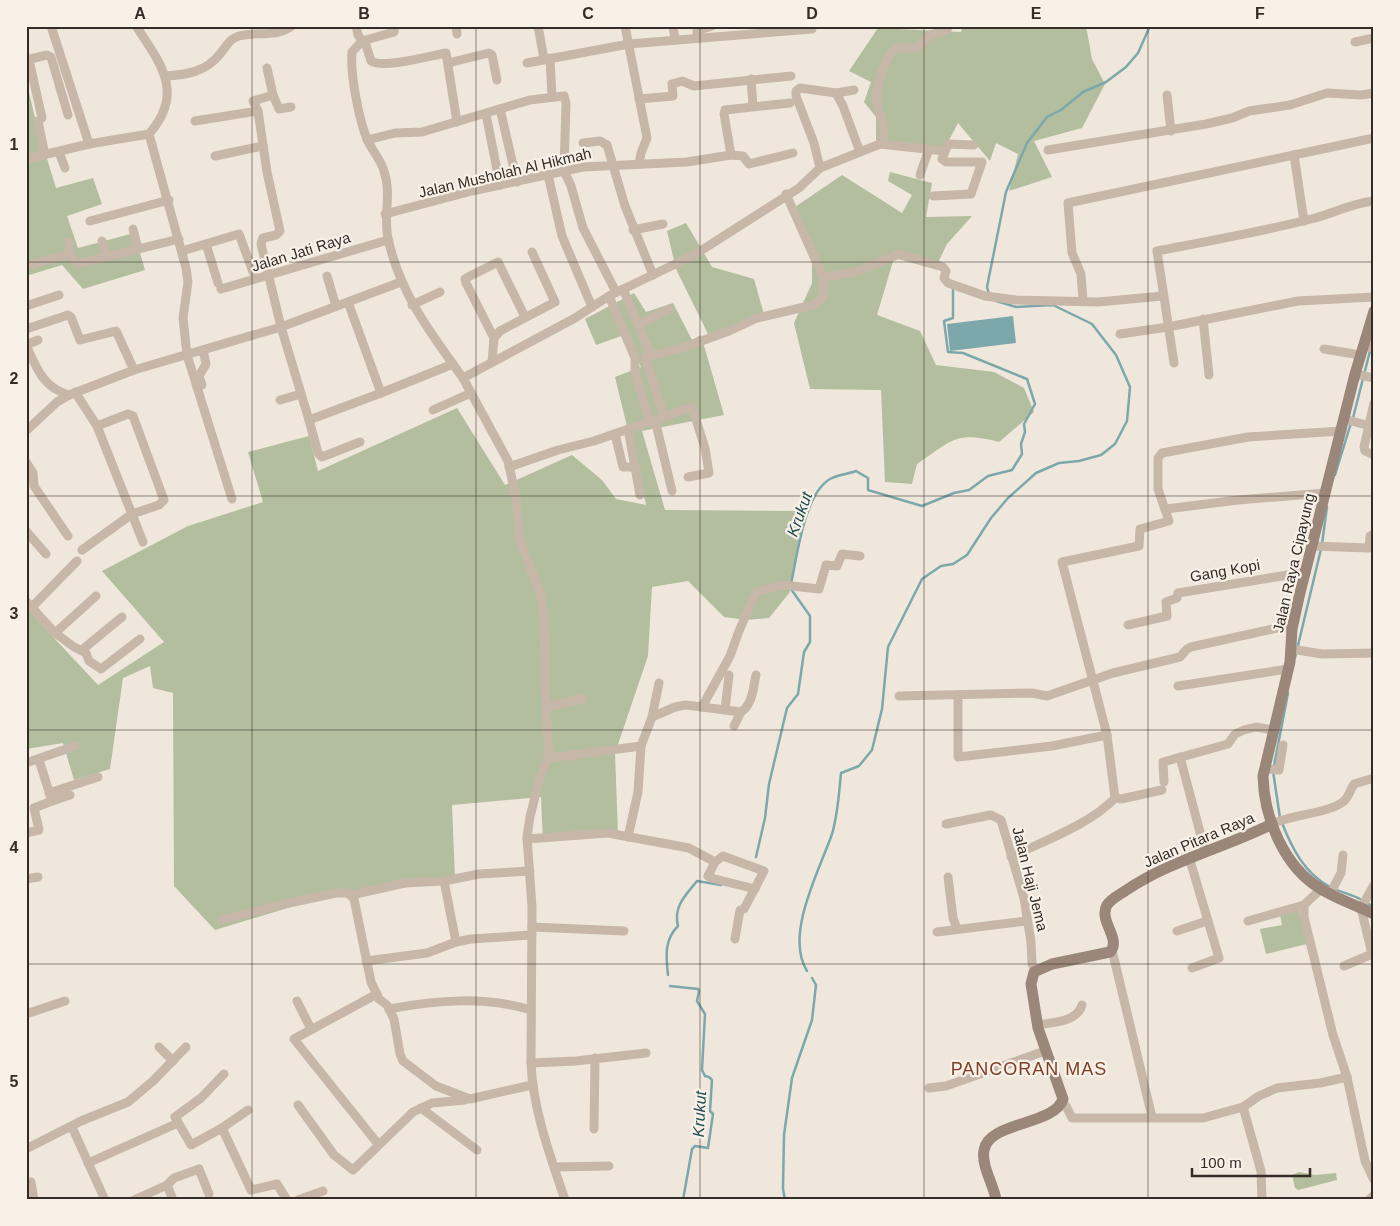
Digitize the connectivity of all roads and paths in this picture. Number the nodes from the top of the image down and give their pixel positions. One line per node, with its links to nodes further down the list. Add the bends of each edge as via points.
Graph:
1 (50, 26): 48 (street)
2 (136, 26): 23 (street, via 157,57)
3 (292, 26): 23 (street, via 276,34 238,36 204,68 193,73)
4 (356, 26): 15 (street)
5 (395, 26): 15 (street, via 394,32)
6 (538, 26): 18 (street)
7 (625, 26): 17 (street)
8 (673, 26): 14 (street)
9 (712, 26): 12 (street, via 698,31)
10 (948, 26): 49 (street, via 947,30 930,35 919,48 897,48 889,57 876,94 885,133)
11 (812, 28): 12 (street)
12 (696, 37): 14 (street)
13 (1374, 38): 16 (street)
14 (676, 39): 17 (street)
15 (362, 41): 20 (street, via 371,61 376,64 446,53); 46 (street, via 352,52 351,61)
16 (1355, 42)
17 (629, 44): 18 (street); 33 (street)
18 (547, 59): 21 (street); 32 (street)
19 (28, 60): 40 (street, via 47,55 52,57); 58 (street)
20 (448, 63): 26 (street, via 489,53); 42 (street)
21 (527, 63)
22 (267, 68): 30 (street)
23 (164, 76): 44 (street, via 168,102 161,120)
24 (792, 76): 25 (street)
25 (751, 79): 33 (street, via 694,86 682,81 674,82 673,96); 35 (street)
26 (497, 80)
27 (854, 90): 28 (street)
28 (836, 93): 56 (street); 66 (street, via 800,88 796,91)
29 (1374, 93): 43 (street, via 1327,93 1290,105 1249,111 1232,118)
30 (273, 95): 36 (street, via 279,108); 38 (street, via 253,100)
31 (1166, 95): 43 (street)
32 (552, 97): 37 (street); 67 (street, via 564,96 566,99)
33 (639, 99): 64 (street, via 647,138)
34 (790, 103): 35 (street)
35 (753, 106): 61 (street, via 725,110)
36 (291, 107)
37 (500, 109): 39 (street); 70 (street)
38 (258, 111): 41 (street); 51 (street)
39 (486, 114): 42 (street); 71 (street)
40 (68, 115)
41 (195, 121)
42 (457, 122): 46 (street, via 422,132 395,133)
43 (1171, 131): 53 (street)
44 (149, 134): 48 (street); 74 (street)
45 (1374, 138): 59 (street)
46 (367, 140): 76 (street, via 385,172 389,200)
47 (583, 143): 63 (street, via 606,143)
48 (89, 144): 55 (street)
49 (880, 144): 52 (street); 56 (street)
50 (974, 145): 54 (street, via 948,144)
51 (263, 146): 60 (street); 95 (street, via 280,228 278,234 261,240)
52 (928, 149): 54 (street); 69 (street)
53 (1048, 150)
54 (944, 151): 73 (street, via 943,161 983,159 971,194)
55 (59, 152): 58 (street); 65 (street)
56 (860, 152): 66 (street)
57 (793, 154): 61 (street, via 749,164 743,156)
58 (45, 155): 62 (street)
59 (1294, 155): 78 (street); 104 (street, via 1068,204 1072,252 1081,274)
60 (215, 156)
61 (731, 156): 64 (street, Jalan Musholah Al Hikmah)
62 (26, 158)
63 (612, 164): 64 (street, Jalan Musholah Al Hikmah); 67 (street, Jalan Musholah Al Hikmah); 81 (street)
64 (639, 164)
65 (65, 168)
66 (820, 168): 72 (street, via 799,188)
67 (564, 171): 68 (street, Jalan Musholah Al Hikmah); 100 (street, via 583,228)
68 (548, 175): 70 (street, Jalan Musholah Al Hikmah); 109 (street, via 562,236)
69 (920, 175)
70 (517, 182): 71 (street, Jalan Musholah Al Hikmah)
71 (500, 185): 76 (street, Jalan Musholah Al Hikmah)
72 (786, 194): 94 (street, via 694,255); 97 (street)
73 (932, 196)
74 (169, 200): 77 (street); 82 (street)
75 (1374, 201): 78 (street)
76 (385, 214): 83 (street)
77 (90, 221)
78 (1304, 221): 102 (street, via 1157,251)
79 (663, 224): 81 (street)
80 (133, 229): 87 (street)
81 (634, 230): 94 (street)
82 (179, 239): 87 (street); 88 (street)
83 (388, 240): 95 (street, Jalan Jati Raya); 98 (street)
84 (102, 241): 91 (street)
85 (69, 242): 90 (street)
86 (206, 244): 88 (street); 93 (street, via 239,234); 95 (street, Jalan Jati Raya, via 220,286)
87 (138, 249): 91 (street)
88 (182, 251): 126 (street, via 188,282 183,318)
89 (532, 252): 112 (street, via 559,300)
90 (70, 254): 91 (street, via 77,264); 92 (street)
91 (108, 257)
92 (26, 266)
93 (252, 272)
94 (653, 275): 100 (street)
95 (270, 276): 116 (street)
96 (327, 276): 108 (street)
97 (823, 277): 104 (street, via 856,272 899,254 943,267 948,283 985,296 1033,301); 127 (street, via 822,299 813,305 757,318 682,348)
98 (401, 282): 105 (street); 106 (street)
99 (440, 292): 106 (street)
100 (616, 292): 109 (street); 114 (street); 146 (street, via 635,358 635,372)
101 (59, 295): 107 (street)
102 (1163, 296): 104 (street, via 1098,302); 117 (street)
103 (1374, 297): 113 (street, via 1298,301)
104 (1083, 300)
105 (348, 302): 108 (street); 136 (street)
106 (412, 305): 130 (street)
107 (26, 306)
108 (336, 306): 116 (street)
109 (592, 307): 128 (street)
110 (669, 309): 114 (street)
111 (1374, 311): 115 (main road, Jalan Raya Cipayung)
112 (525, 317): 120 (street); 120 (street, via 498,262 468,277 466,284)
113 (1203, 319): 117 (street); 133 (street)
114 (638, 325): 127 (street)
115 (1372, 325): 124 (main road, Jalan Raya Cipayung)
116 (281, 327): 125 (street); 139 (street)
117 (1168, 327): 119 (street); 129 (street)
118 (26, 329): 131 (street, via 68,315 80,340 116,331)
119 (1120, 334)
120 (494, 338): 128 (street)
121 (38, 340): 122 (street)
122 (26, 345): 138 (street, via 42,378 54,389)
123 (1324, 349): 124 (street)
124 (1365, 349): 132 (main road, Jalan Raya Cipayung)
125 (203, 350): 126 (street); 159 (street, via 206,364 200,376)
126 (187, 355): 131 (street); 163 (street)
127 (651, 355): 143 (street, via 645,357)
128 (492, 362): 134 (street)
129 (1174, 363)
130 (453, 364): 134 (street); 136 (street)
131 (134, 370): 138 (street)
132 (1356, 374): 135 (street); 144 (main road, Jalan Raya Cipayung)
133 (1209, 375)
134 (462, 378): 137 (street)
135 (1373, 378)
136 (381, 393): 145 (street)
137 (471, 393): 142 (street); 157 (street)
138 (72, 394): 148 (street); 150 (street, via 57,402)
139 (301, 394): 140 (street); 145 (street)
140 (280, 400)
141 (1374, 403): 147 (street)
142 (433, 410)
143 (664, 416): 146 (street); 158 (street, via 694,408 709,473)
144 (1345, 419): 147 (street); 151 (main road, Jalan Raya Cipayung)
145 (309, 420): 153 (street, via 322,457)
146 (652, 420): 149 (street); 160 (street)
147 (1368, 425): 154 (street, via 1364,447)
148 (97, 426): 165 (street); 165 (street, via 128,414 134,418 164,500 159,505)
149 (628, 429): 152 (street); 162 (street)
150 (26, 431)
151 (1342, 431): 161 (main road, Jalan Raya Cipayung); 164 (street, via 1248,437 1162,453 1158,458 1158,483)
152 (615, 434): 156 (street, via 623,467); 157 (street)
153 (360, 442)
154 (1374, 455)
155 (26, 462): 168 (street, via 33,473 34,486)
156 (630, 466)
157 (510, 467): 195 (street, via 520,541 543,605)
158 (688, 477)
159 (232, 486)
160 (672, 491)
161 (1325, 493): 164 (street); 170 (main road, Jalan Raya Cipayung)
162 (640, 495)
163 (232, 499)
164 (1166, 509): 189 (street, via 1169,522 1140,529 1139,546 1062,562)
165 (132, 514): 169 (street); 171 (street)
166 (26, 531): 172 (street)
167 (1374, 534): 170 (street, via 1370,536 1370,548)
168 (68, 536)
169 (143, 542)
170 (1314, 546): 175 (main road, Jalan Raya Cipayung)
171 (82, 550)
172 (46, 554)
173 (860, 556): 196 (street, via 842,554 837,566 826,565 819,590 784,585 756,592 730,656)
174 (77, 561): 177 (street)
175 (1306, 572): 179 (street, Gang Kopi, via 1178,593 1177,598 1166,602 1167,616); 180 (main road, Jalan Raya Cipayung)
176 (96, 596): 181 (street)
177 (29, 604): 181 (street)
178 (122, 617): 183 (street)
179 (1128, 625)
180 (1292, 629): 184 (main road, Jalan Raya Cipayung); 189 (street, via 1282,627 1219,640 1187,649 1180,657 1137,665)
181 (55, 633): 183 (street)
182 (140, 639): 183 (street, via 101,669 89,661)
183 (82, 650)
184 (1292, 650): 185 (street, via 1322,654); 186 (main road, Jalan Raya Cipayung)
185 (1374, 653)
186 (1288, 669): 191 (street); 201 (main road, Jalan Raya Cipayung)
187 (729, 675): 197 (street)
188 (756, 675): 198 (street, via 750,701)
189 (1092, 679): 193 (street, via 1047,696 1032,693); 202 (street)
190 (659, 683): 199 (street)
191 (1178, 686)
192 (899, 696): 193 (street)
193 (958, 696): 202 (street, via 958,757 1052,746)
194 (582, 699): 195 (street)
195 (546, 707): 206 (street)
196 (702, 707): 197 (street); 199 (street, via 675,707)
197 (725, 710): 198 (street)
198 (741, 712): 200 (street)
199 (652, 717): 205 (street)
200 (734, 726)
201 (1273, 730): 207 (street, via 1256,727 1244,730 1235,734 1228,744); 210 (main road, Jalan Raya Cipayung)
202 (1107, 735): 215 (street)
203 (1283, 745): 210 (street)
204 (75, 746): 208 (street)
205 (641, 746): 206 (street); 219 (street, via 638,792)
206 (548, 758): 220 (street, via 530,817)
207 (1180, 758): 215 (street, via 1163,762 1163,786); 221 (street)
208 (38, 760): 209 (street); 214 (street)
209 (26, 763)
210 (1272, 765): 216 (main road, Jalan Raya Cipayung, via 1263,788)
211 (98, 777): 214 (street)
212 (1374, 778): 216 (street, via 1354,784 1339,805)
213 (70, 795): 214 (street)
214 (51, 797): 218 (street, via 33,805 39,830)
215 (1115, 798): 223 (street, via 1083,820)
216 (1274, 823): 221 (main road, Jalan Pitara Raya); 233 (main road, Jalan Raya Cipayung, via 1295,867)
217 (946, 824): 223 (street, Jalan Haji Jema, via 991,815 999,817)
218 (26, 833)
219 (628, 837): 220 (street, via 600,833); 225 (street, via 689,848)
220 (528, 839): 226 (street)
221 (1205, 851): 224 (main road, Jalan Pitara Raya)
222 (1344, 855): 233 (street, via 1343,868)
223 (1011, 857): 239 (street, Jalan Haji Jema, via 1024,898)
224 (1189, 857): 241 (street); 249 (main road, Jalan Pitara Raya, via 1131,887 1108,905 1106,920 1113,940)
225 (715, 862): 232 (street, via 708,876); 232 (street, via 723,856 764,871)
226 (530, 871): 230 (street, via 479,874); 244 (street)
227 (38, 877): 229 (street)
228 (948, 877): 242 (street)
229 (26, 879)
230 (444, 881): 234 (street, via 405,883); 248 (street)
231 (1374, 885): 235 (street)
232 (755, 889): 247 (street, via 744,909 740,910)
233 (1330, 890): 235 (main road, Jalan Raya Cipayung); 236 (street)
234 (352, 895): 238 (street, via 336,893); 250 (street)
235 (1364, 904): 237 (main road, Jalan Raya Cipayung); 251 (street, via 1372,954)
236 (1304, 905): 240 (street); 271 (street, via 1333,1035)
237 (1374, 914)
238 (221, 920)
239 (1026, 921): 242 (street); 253 (street, Jalan Haji Jema, via 1032,964)
240 (1248, 921)
241 (1207, 922): 243 (street); 252 (street, via 1219,958)
242 (957, 929): 246 (street)
243 (1177, 930)
244 (532, 931): 245 (street); 248 (street); 259 (street)
245 (624, 931)
246 (938, 932)
247 (735, 938)
248 (456, 942): 250 (street, via 427,953)
249 (1112, 950): 253 (main road, via 1103,955 1073,959); 280 (street, via 1141,1054)
250 (366, 961): 254 (street)
251 (1344, 966)
252 (1192, 968)
253 (1036, 970): 261 (main road, via 1031,984)
254 (377, 994): 258 (street); 262 (street)
255 (65, 1001): 260 (street)
256 (297, 1001): 262 (street)
257 (1082, 1004): 261 (street, via 1078,1015)
258 (389, 1009): 259 (street, via 475,1000); 274 (street, via 403,1062 436,1086)
259 (531, 1010): 269 (street)
260 (26, 1014)
261 (1038, 1025): 265 (main road)
262 (311, 1029): 285 (street, via 294,1039)
263 (186, 1046): 268 (street)
264 (159, 1047): 268 (street)
265 (1045, 1051): 273 (street, via 946,1086); 275 (main road, via 1063,1097)
266 (646, 1053): 267 (street)
267 (595, 1058): 269 (street, via 576,1062); 284 (street)
268 (173, 1061): 282 (street, via 132,1099)
269 (531, 1063): 272 (street)
270 (224, 1074): 281 (street, via 201,1098 175,1116)
271 (1347, 1077): 277 (street, via 1277,1088); 291 (street, via 1365,1161)
272 (532, 1085): 274 (street); 290 (street, via 544,1138)
273 (929, 1088)
274 (470, 1099): 278 (street, via 432,1103)
275 (1061, 1104): 280 (street, via 1066,1106 1072,1118); 304 (main road, via 1052,1112 1010,1128 988,1143 984,1155)
276 (298, 1105): 285 (street, via 334,1155 353,1170)
277 (1243, 1107): 280 (street, via 1197,1119); 305 (street, via 1261,1171)
278 (422, 1108): 285 (street, via 412,1112); 287 (street)
279 (248, 1110): 283 (street)
280 (1152, 1116)
281 (178, 1124): 283 (street, via 192,1146); 288 (street)
282 (72, 1127): 286 (street); 288 (street)
283 (222, 1128): 301 (street, via 251,1190 277,1184)
284 (594, 1129)
285 (378, 1144)
286 (26, 1149)
287 (477, 1150)
288 (88, 1163): 298 (street)
289 (609, 1166): 290 (street)
290 (555, 1167): 303 (street)
291 (1374, 1180)
292 (31, 1182): 297 (street)
293 (167, 1185): 295 (street, via 174,1178 199,1169); 299 (street); 300 (street)
294 (323, 1191): 302 (street)
295 (209, 1194)
296 (1374, 1195): 306 (street)
297 (34, 1200)
298 (105, 1200)
299 (134, 1200)
300 (173, 1200)
301 (287, 1200)
302 (298, 1200)
303 (566, 1200)
304 (996, 1200)
305 (1262, 1200)
306 (1369, 1200)

